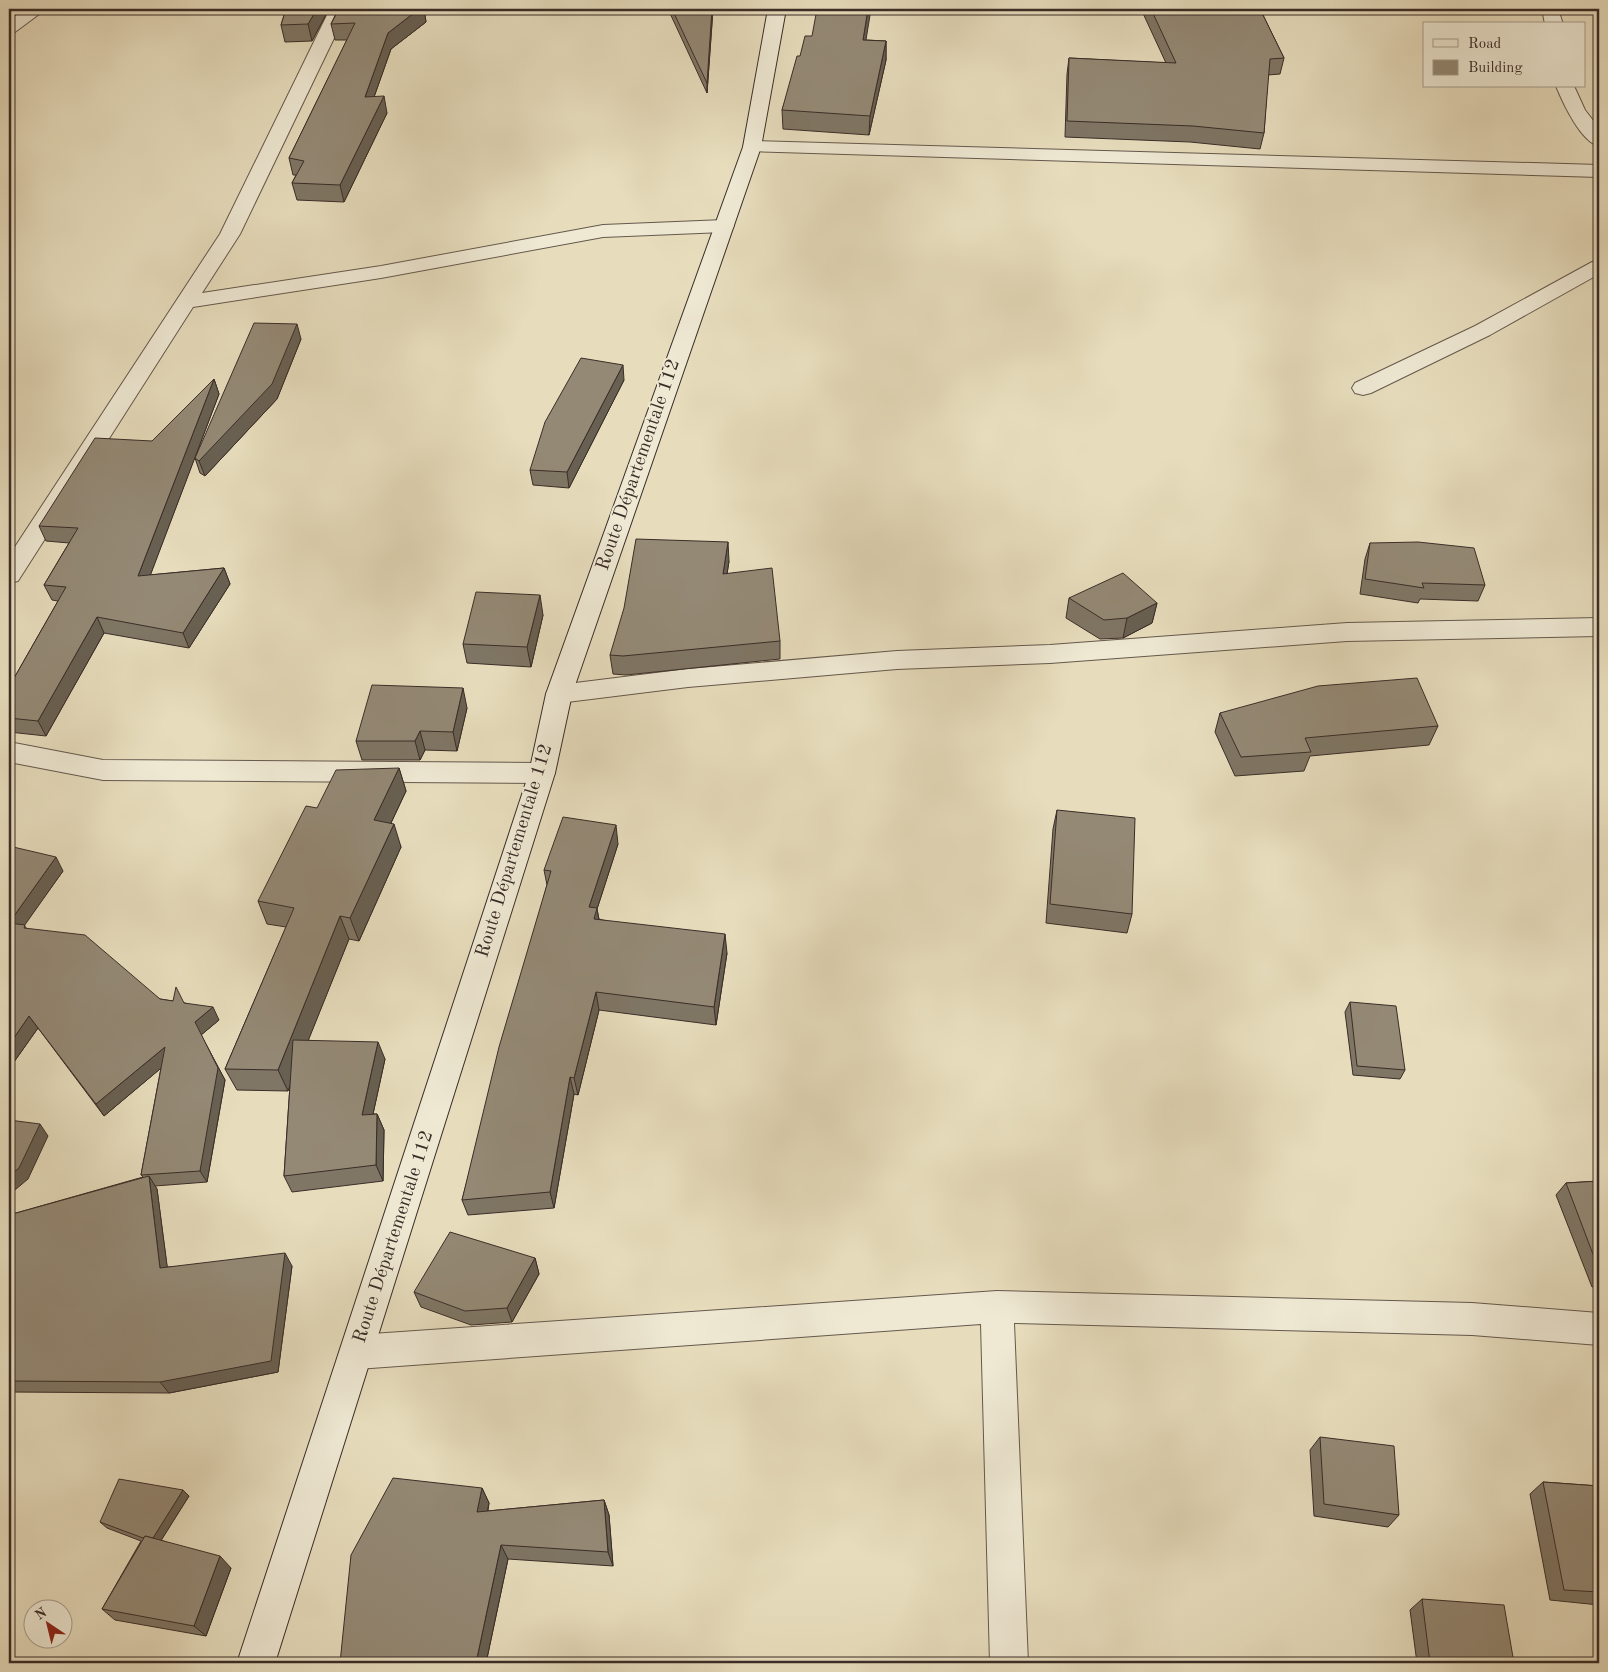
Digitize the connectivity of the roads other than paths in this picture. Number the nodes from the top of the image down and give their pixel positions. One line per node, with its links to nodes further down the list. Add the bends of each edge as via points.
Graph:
1 (37, 9): 6 (street)
2 (339, 9): 13 (street, via 230,234)
3 (777, 9): 9 (street, Route Départementale 112)
4 (1550, 9): 5 (street)
5 (1553, 22)
6 (9, 28)
7 (1566, 88): 8 (street, via 1576,111)
8 (1599, 140)
9 (752, 147): 10 (street); 11 (street, Route Départementale 112)
10 (1599, 171)
11 (724, 226): 13 (street, via 603,231 381,272); 17 (street, Route Départementale 112)
12 (1599, 266): 14 (street, via 1417,364)
13 (186, 302): 15 (street)
14 (1363, 388)
15 (9, 575)
16 (1599, 627): 17 (street, via 1347,632 1050,654 897,660 688,678)
17 (559, 694): 19 (street, Route Départementale 112)
18 (9, 752): 19 (street, via 102,770)
19 (542, 773): 22 (street, Route Départementale 112)
20 (997, 1307): 21 (street, via 1472,1319); 22 (street); 24 (street)
21 (1599, 1329)
22 (357, 1352): 23 (street, Route Départementale 112)
23 (256, 1663)
24 (1009, 1663)

